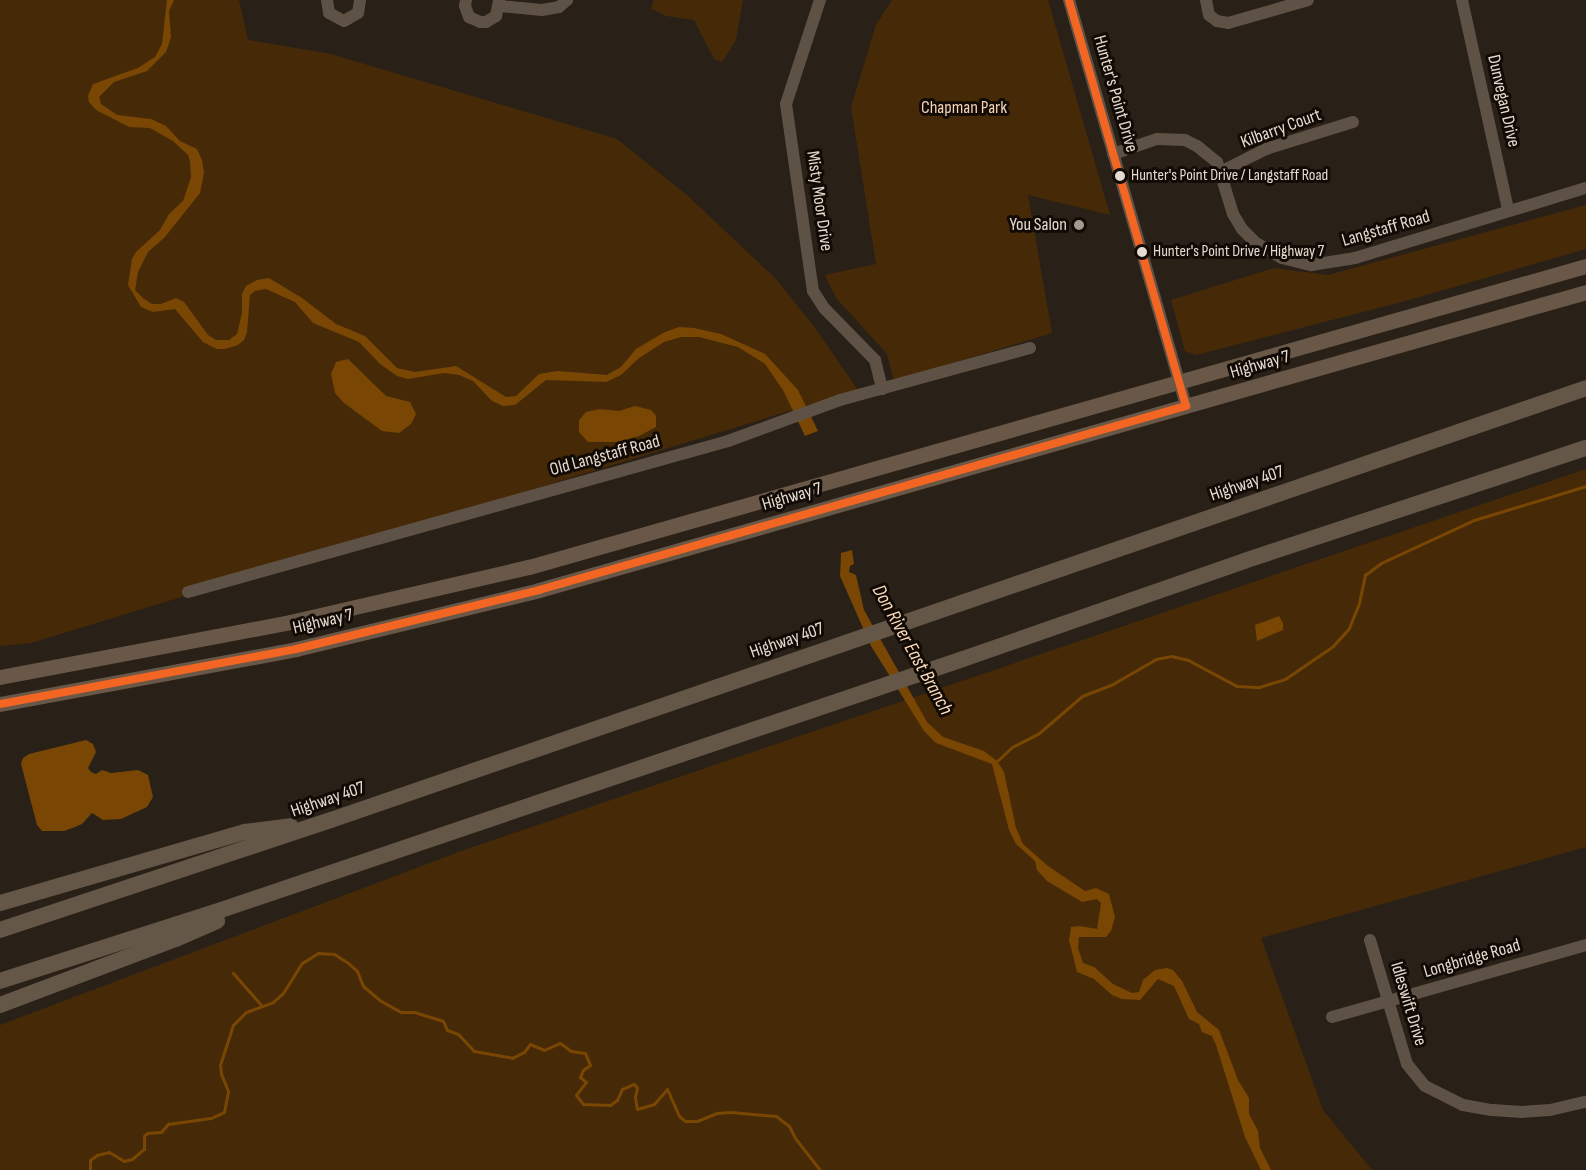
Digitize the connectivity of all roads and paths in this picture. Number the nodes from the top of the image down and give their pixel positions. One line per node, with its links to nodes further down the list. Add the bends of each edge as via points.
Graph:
1 (327, 0): 2 (street, via 329,13 344,21 358,13)
2 (360, 0)
3 (466, 0): 10 (street, via 469,17 480,22 492,20)
4 (567, 0): 10 (street, via 559,7 542,10)
5 (820, 0): 21 (street, Misty Moor Drive, via 786,104 813,291 824,308 875,360)
6 (1070, 0): 12 (street, Hunter's Point Drive)
7 (1206, 0): 8 (street, via 1209,15 1228,23)
8 (1308, 0)
9 (1462, 0): 15 (street, Dunvegan Drive)
10 (499, 3)
11 (1353, 122): 13 (street, Kilbarry Court, via 1266,149)
12 (1113, 154): 13 (street, via 1157,139 1185,140 1211,156); 19 (street, Hunter's Point Drive)
13 (1222, 171): 15 (street, Langstaff Road, via 1233,214 1242,229 1270,253 1296,263 1355,258)
14 (1586, 188): 15 (street, Langstaff Road)
15 (1508, 210)
16 (1586, 266): 19 (main road, Highway 7)
17 (1586, 292): 22 (main road, Highway 7)
18 (1030, 348): 21 (street, Old Langstaff Road)
19 (1179, 381): 22 (street, Hunter's Point Drive); 25 (main road, Highway 7, via 529,567 290,622)
20 (1586, 388): 27 (highway, Highway 407)
21 (882, 389): 24 (street, Old Langstaff Road, via 792,416 728,441)
22 (1186, 406): 26 (main road, Highway 7, via 539,590 296,649)
23 (1586, 448): 28 (highway)
24 (188, 592)
25 (0, 677)
26 (0, 704)
27 (331, 820): 29 (highway, via 244,832); 30 (highway, Highway 407)
28 (300, 883): 33 (highway); 35 (highway, via 176,939)
29 (0, 903)
30 (0, 930)
31 (1370, 940): 34 (street, Idleswift Drive)
32 (1586, 945): 34 (street, Longbridge Road)
33 (0, 981)
34 (1389, 1001): 36 (street, Longbridge Road); 37 (street, Idleswift Drive, via 1407,1064 1425,1086 1442,1095 1463,1105 1522,1112)
35 (0, 1005)
36 (1332, 1017)
37 (1586, 1102)

